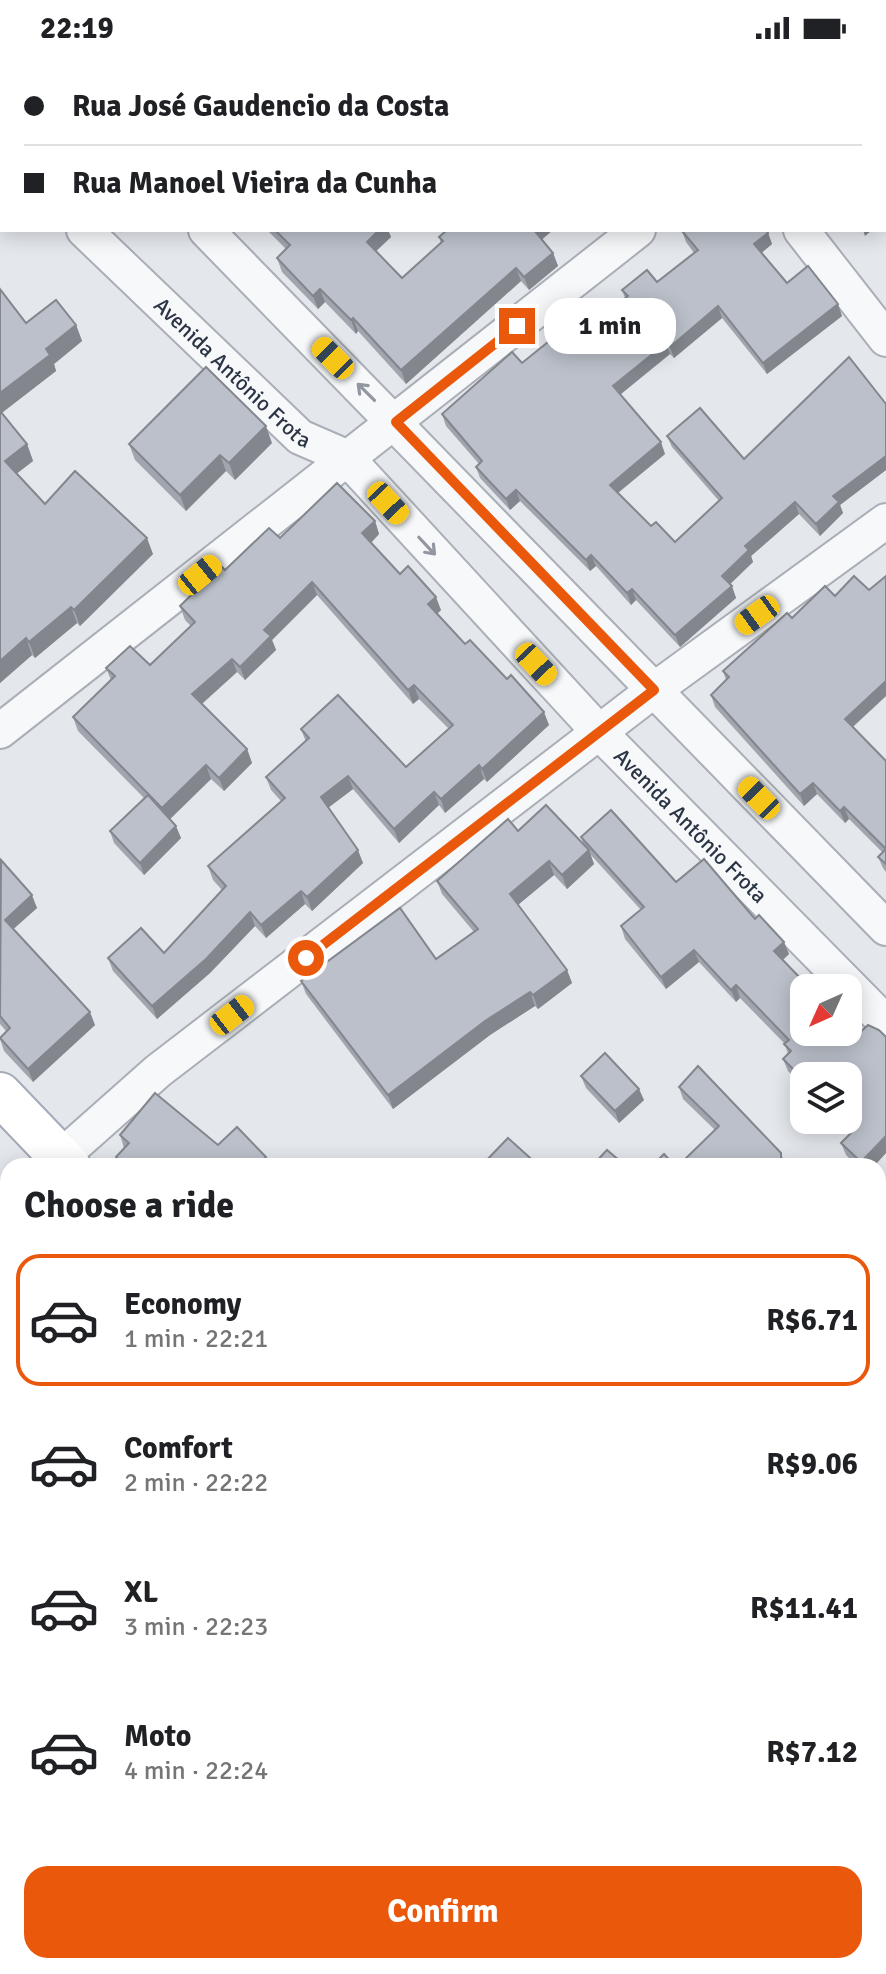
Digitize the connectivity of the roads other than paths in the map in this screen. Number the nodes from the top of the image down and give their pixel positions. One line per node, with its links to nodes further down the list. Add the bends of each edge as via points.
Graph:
1 (86, 232): 7 (street, Avenida Antônio Frota, via 300,437)
2 (208, 232): 6 (street, one-way to 2)
3 (635, 232): 6 (street)
4 (803, 232): 5 (street)
5 (886, 339)
6 (396, 422): 7 (street); 9 (street)
7 (346, 457): 10 (street); 11 (street, Avenida Antônio Frota, one-way to 11)
8 (886, 521): 9 (street)
9 (654, 690): 11 (street); 12 (street)
10 (0, 731)
11 (600, 733): 13 (street, Avenida Antônio Frota); 16 (street, via 158,1071)
12 (886, 928)
13 (886, 1023)
14 (0, 1094): 15 (main road)
15 (61, 1158)
16 (69, 1158)

